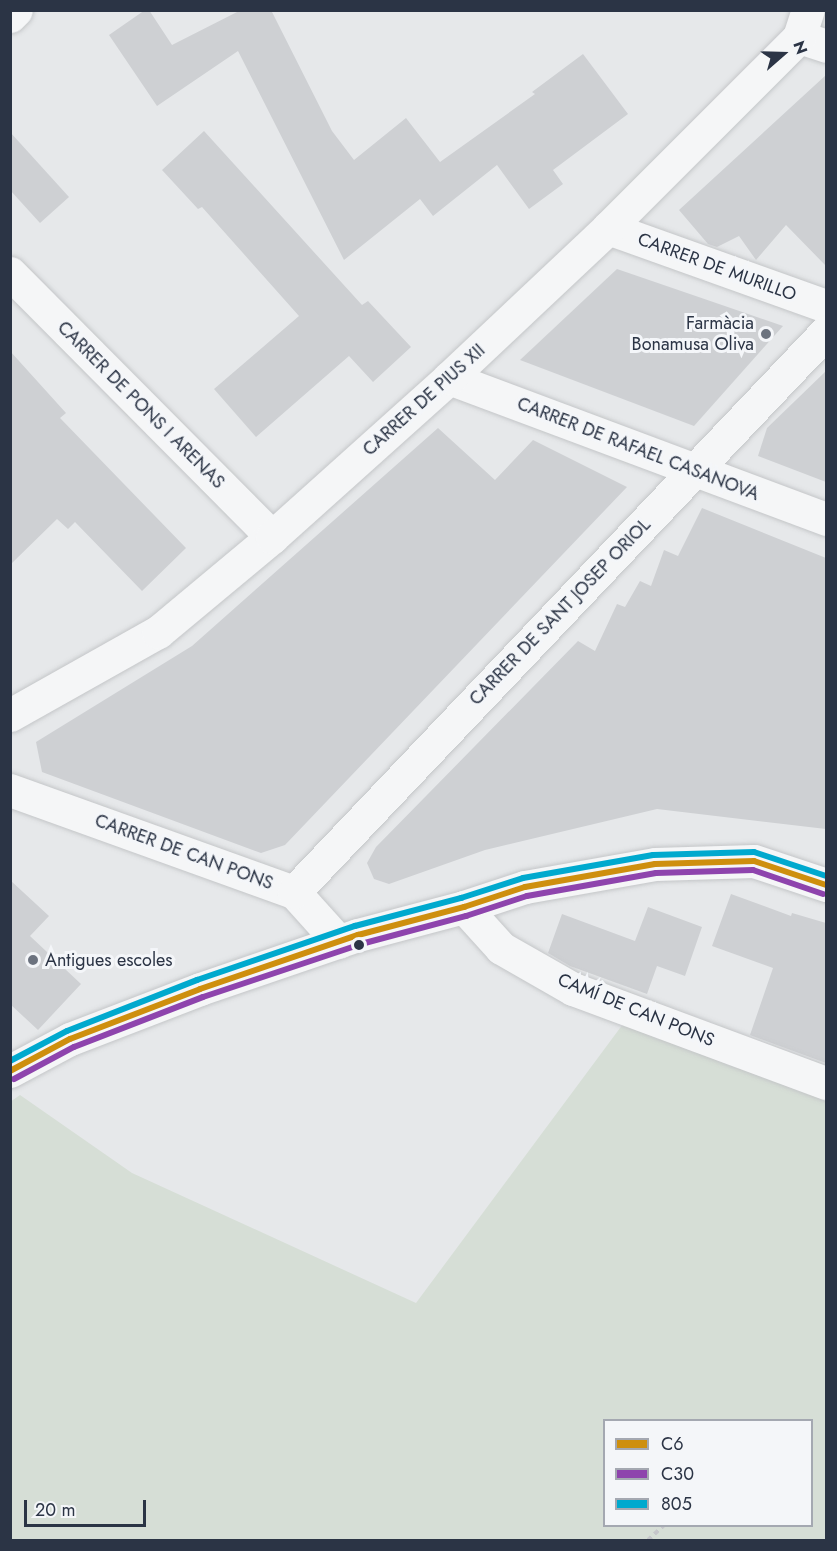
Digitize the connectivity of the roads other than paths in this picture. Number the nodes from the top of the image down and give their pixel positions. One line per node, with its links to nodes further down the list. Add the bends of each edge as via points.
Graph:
1 (16, 10): 2 (street)
2 (10, 16)
3 (811, 31): 4 (street, CARRER DE PIUS XII)
4 (608, 228): 6 (street, CARRER DE MURILLO); 8 (street, CARRER DE PIUS XII)
5 (10, 273): 11 (street, CARRER DE PONS I ARENAS)
6 (826, 306)
7 (826, 332): 9 (street, CARRER DE SANT JOSEP ORIOL)
8 (449, 378): 9 (street, CARRER DE RAFAEL CASANOVA); 11 (street, CARRER DE PIUS XII)
9 (695, 470): 10 (street, CARRER DE RAFAEL CASANOVA); 15 (street, CARRER DE SANT JOSEP ORIOL)
10 (826, 519)
11 (272, 537): 12 (street, CARRER DE PIUS XII, via 158,632)
12 (10, 715)
13 (10, 790): 15 (street, CARRER DE CAN PONS)
14 (826, 885): 16 (street, via 754,861 655,864 525,888)
15 (294, 892): 17 (street, CARRER DE CAN PONS)
16 (464, 908): 17 (street); 19 (street, CAMÍ DE CAN PONS, via 501,948 573,989)
17 (339, 942): 18 (street, via 200,988 81,1035)
18 (10, 1071)
19 (826, 1083)

